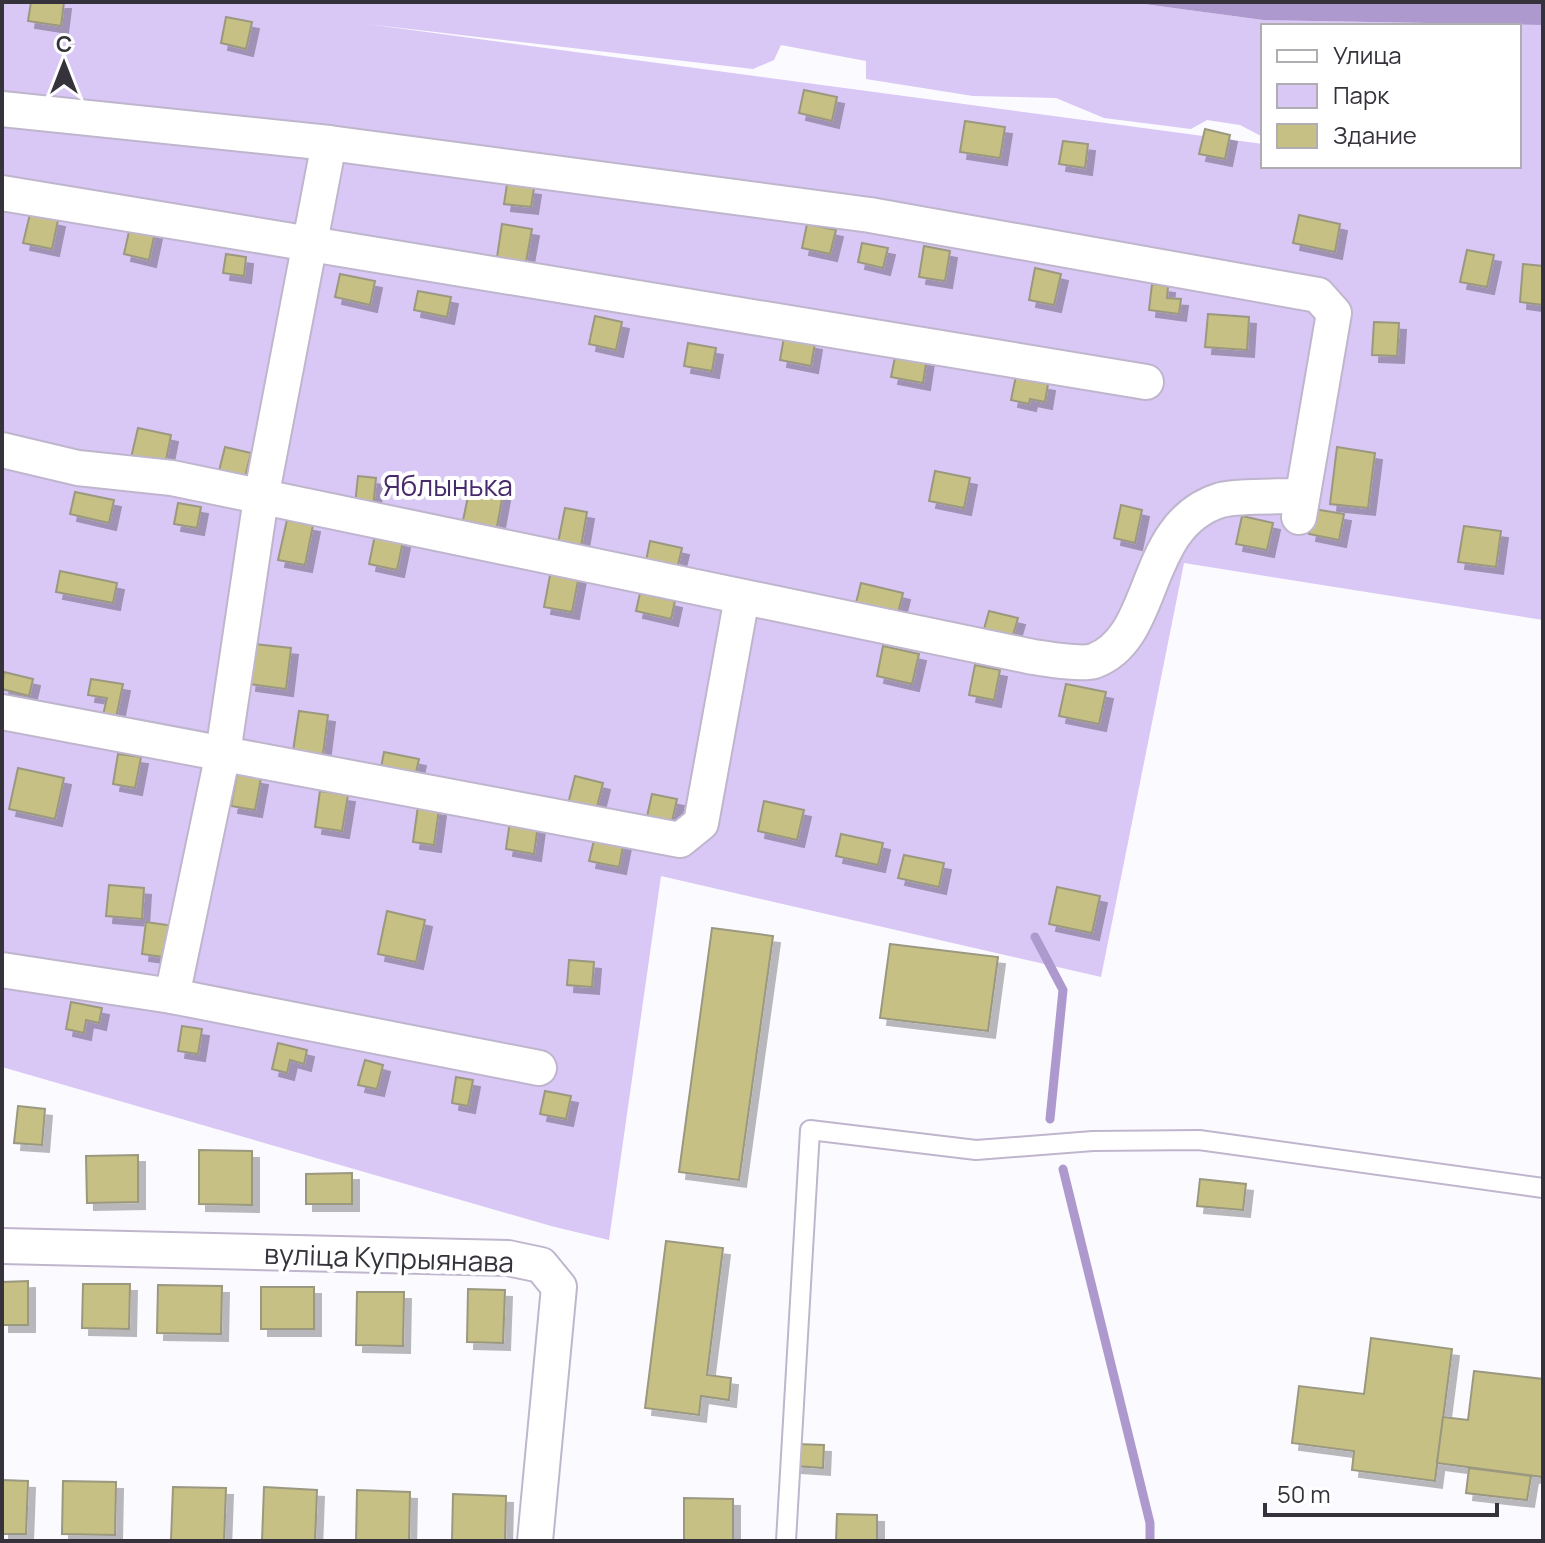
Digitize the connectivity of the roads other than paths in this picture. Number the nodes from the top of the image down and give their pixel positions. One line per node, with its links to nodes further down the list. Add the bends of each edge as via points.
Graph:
1 (2, 109): 2 (street)
2 (329, 143): 4 (street); 8 (street, via 870,215 1318,295 1334,313 1300,507 1222,500 1188,516 1171,537 1122,644 1092,662 1033,657)
3 (2, 193): 4 (street)
4 (309, 245): 5 (street); 7 (street)
5 (1146, 382)
6 (2, 450): 7 (street)
7 (261, 498): 8 (street); 10 (street)
8 (742, 597): 10 (street, via 701,823 680,840)
9 (2, 712): 10 (street)
10 (223, 753): 12 (street)
11 (2, 970): 12 (street)
12 (172, 996): 13 (street)
13 (539, 1068)
14 (1543, 1188): 17 (lane, via 1199,1140 976,1150 810,1130)
15 (2, 1246): 16 (street, вуліца Купрыянава, via 508,1258 541,1265 559,1287)
16 (535, 1541)
17 (786, 1541)

